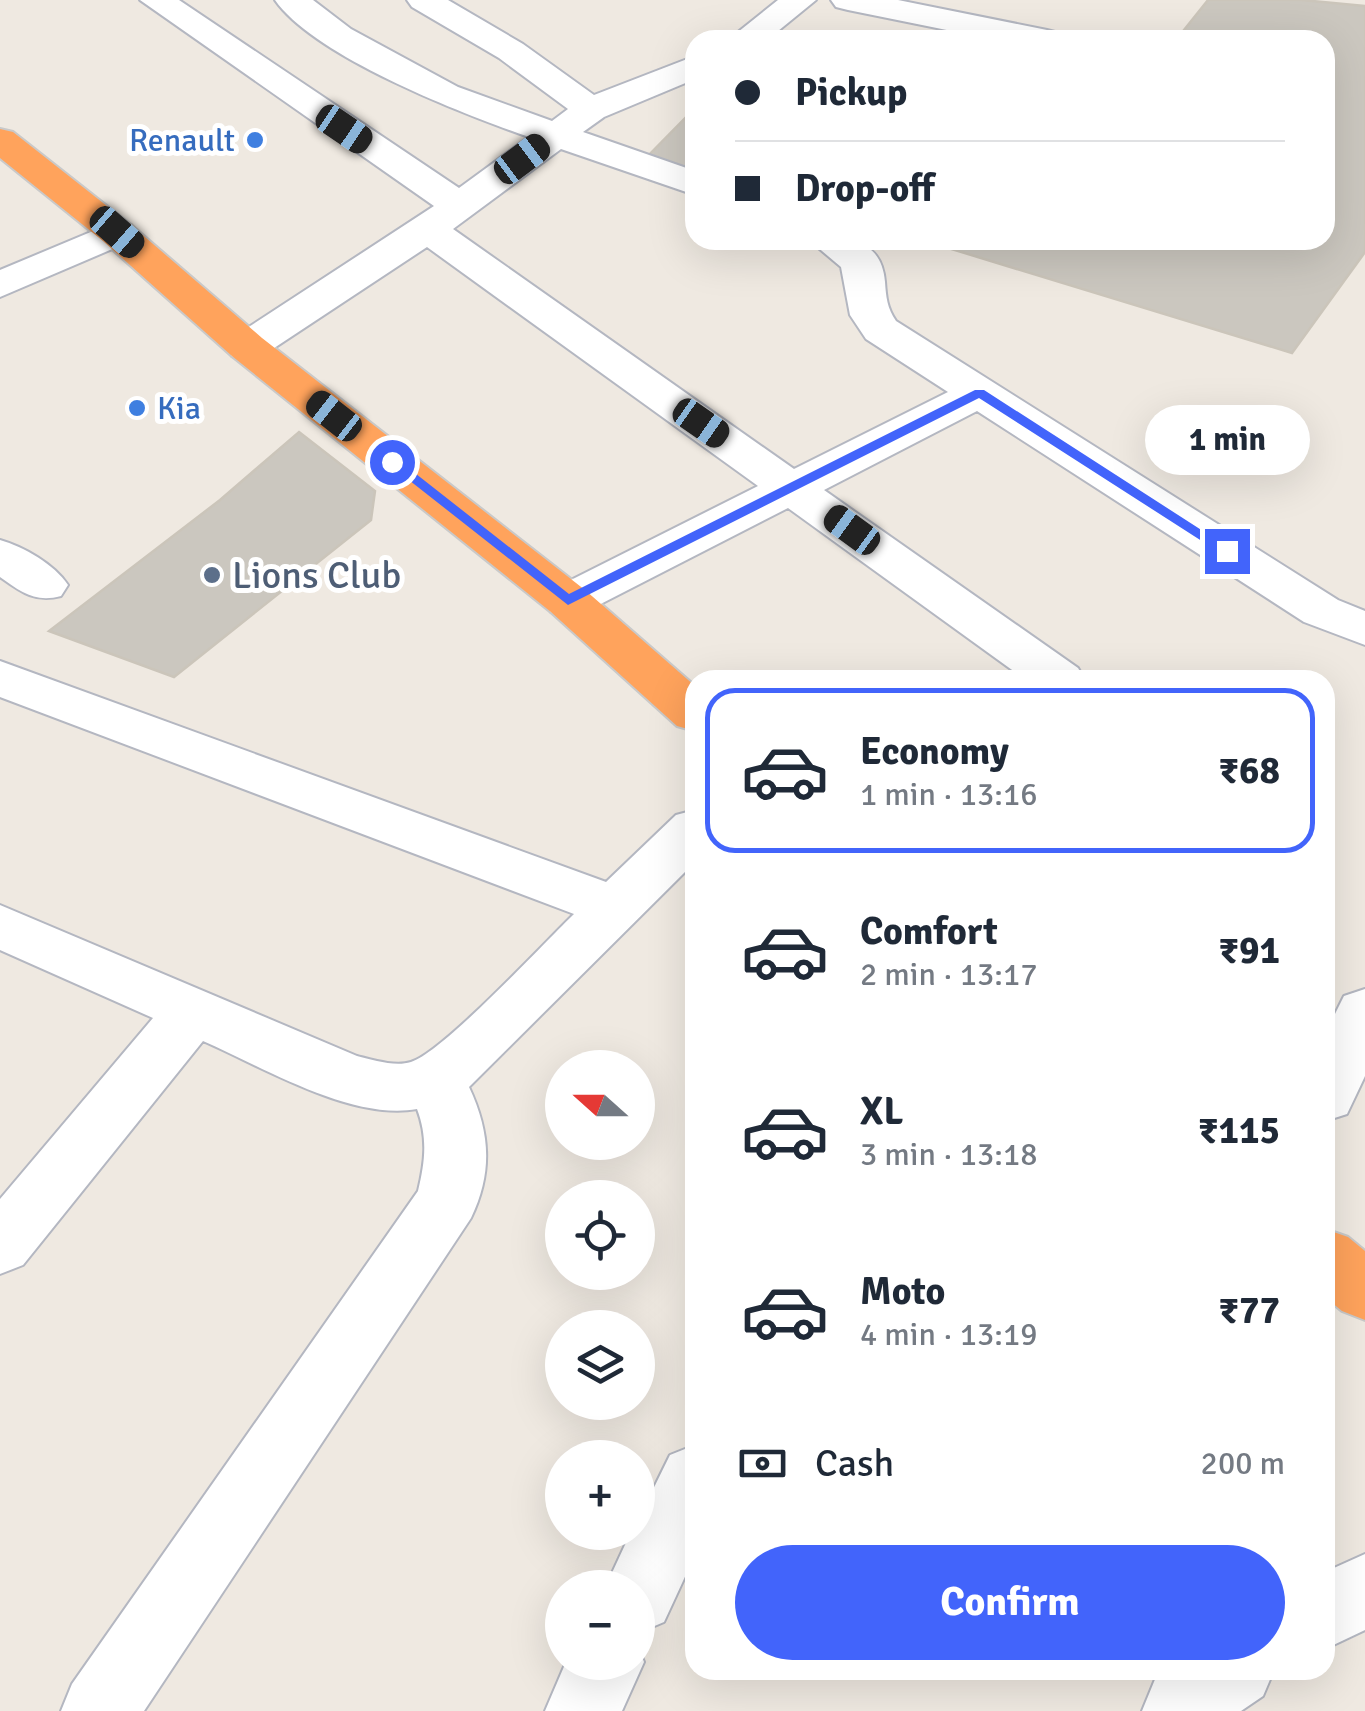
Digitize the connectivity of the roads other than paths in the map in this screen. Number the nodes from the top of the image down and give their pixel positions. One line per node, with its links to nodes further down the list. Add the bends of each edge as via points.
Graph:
1 (157, 0): 11 (street)
2 (292, 0): 10 (street)
3 (424, 0): 13 (street, via 512,51)
4 (742, 0): 6 (street)
5 (848, 0): 9 (street)
6 (794, 5): 8 (street)
7 (387, 10): 10 (street)
8 (759, 30)
9 (996, 30)
10 (339, 36): 11 (street); 14 (street, via 445,95)
11 (283, 58): 17 (street)
12 (684, 78): 13 (street)
13 (591, 110): 14 (street)
14 (554, 135): 16 (street); 17 (street)
15 (0, 140): 18 (highway)
16 (685, 181)
17 (443, 218): 21 (street); 23 (street)
18 (117, 232): 20 (street); 21 (highway)
19 (843, 250): 22 (street, via 862,262 866,313 881,330)
20 (0, 285)
21 (247, 347): 26 (highway)
22 (979, 393): 23 (street); 27 (street, via 1320,611)
23 (792, 488): 26 (street); 28 (street)
24 (0, 555): 25 (street)
25 (44, 585)
26 (568, 601): 30 (highway)
27 (1365, 629)
28 (1046, 670)
29 (0, 678): 32 (street)
30 (685, 705)
31 (685, 839): 32 (street)
32 (616, 908): 37 (street)
33 (0, 926): 34 (street)
34 (194, 1010): 37 (street, via 344,1077 415,1088); 38 (street)
35 (1365, 1012): 36 (street)
36 (1335, 1075)
37 (436, 1080): 47 (street, via 460,1151 448,1198)
38 (0, 1246)
39 (1335, 1265): 40 (highway)
40 (1365, 1292)
41 (685, 1499): 42 (street)
42 (651, 1570)
43 (1365, 1589): 44 (street)
44 (1335, 1607)
45 (598, 1680): 48 (street)
46 (1220, 1680): 49 (street)
47 (99, 1711)
48 (583, 1711)
49 (1180, 1711)

